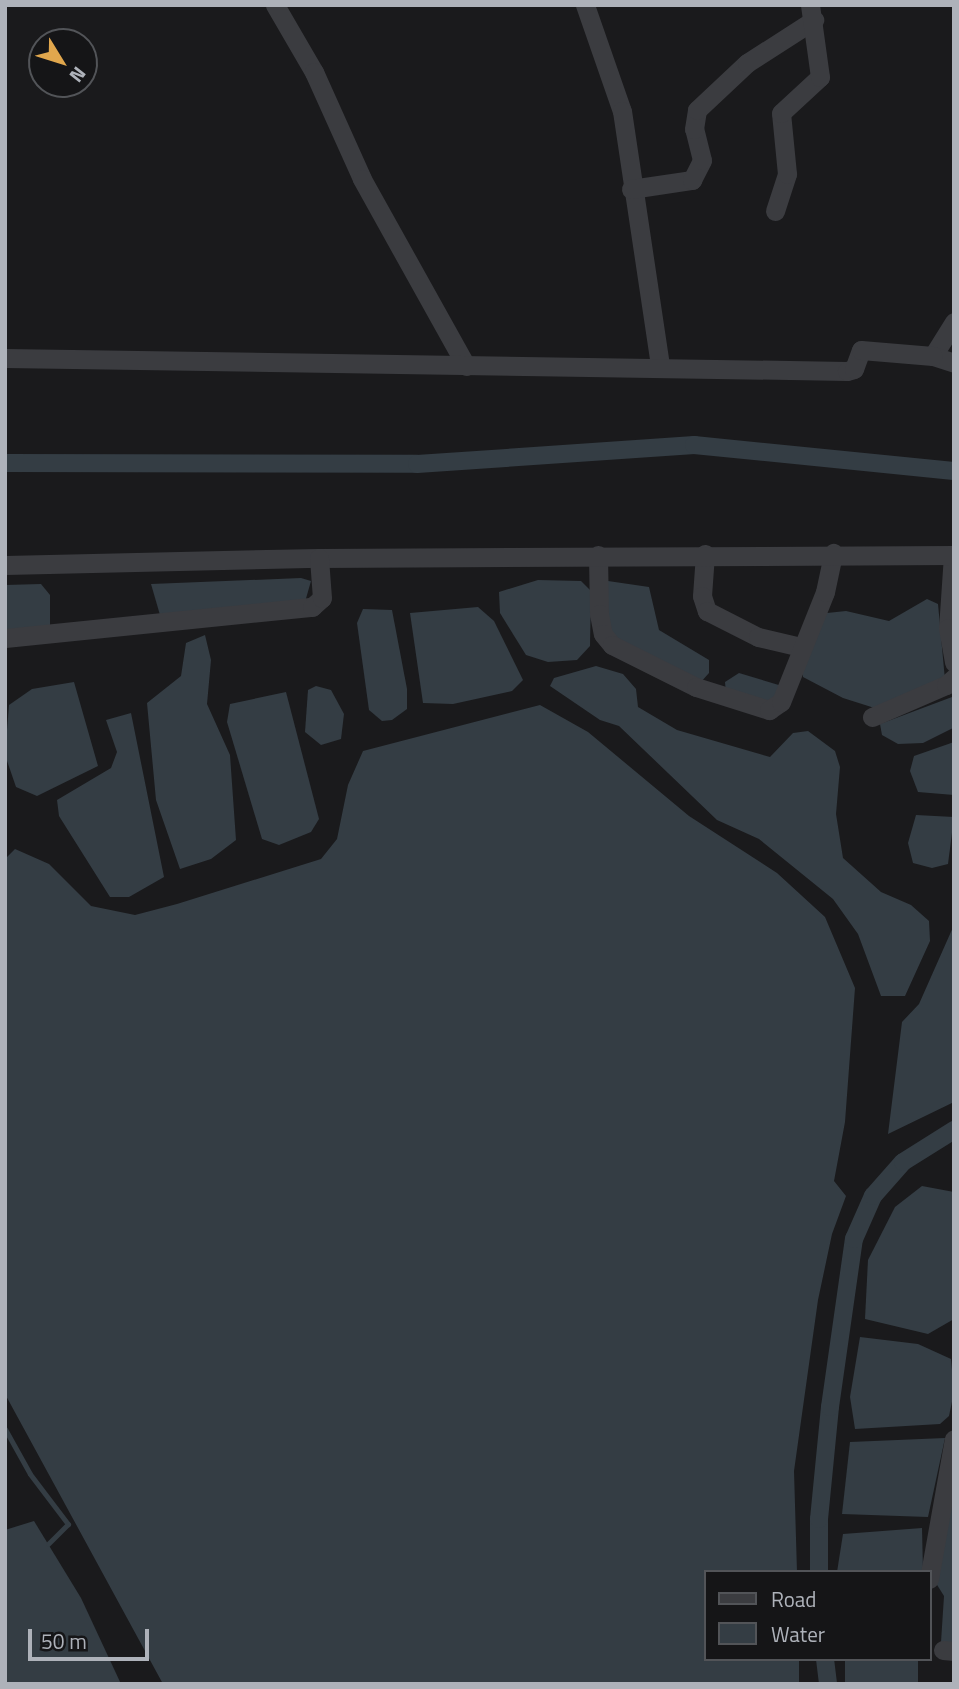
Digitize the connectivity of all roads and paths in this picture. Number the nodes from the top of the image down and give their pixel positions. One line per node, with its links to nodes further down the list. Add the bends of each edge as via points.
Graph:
1 (275, 5): 11 (street, via 314,72 362,179)
2 (584, 5): 4 (street, via 622,111)
3 (812, 13): 4 (street, via 747,62 697,110 694,129 702,160 692,180); 5 (street, via 820,77 781,113 787,174)
4 (631, 189): 10 (street)
5 (775, 211)
6 (954, 322): 7 (street)
7 (933, 356): 9 (street); 10 (street, via 861,350 854,369 847,371)
8 (5, 358): 11 (street)
9 (954, 363)
10 (660, 365): 11 (street)
11 (466, 366)
12 (833, 553): 13 (street); 15 (street); 19 (street, via 825,592)
13 (705, 554): 14 (street); 19 (street, via 702,596 707,611 758,636)
14 (598, 555): 16 (street); 19 (street, via 603,634 612,645 649,667 768,710 781,702)
15 (953, 555): 20 (street, via 948,628)
16 (319, 558): 17 (street); 18 (street, via 322,598 312,607)
17 (5, 565)
18 (5, 638)
19 (801, 647)
20 (954, 662)
21 (954, 678): 22 (street)
22 (872, 717)
23 (954, 1439): 24 (street)
24 (931, 1570)

